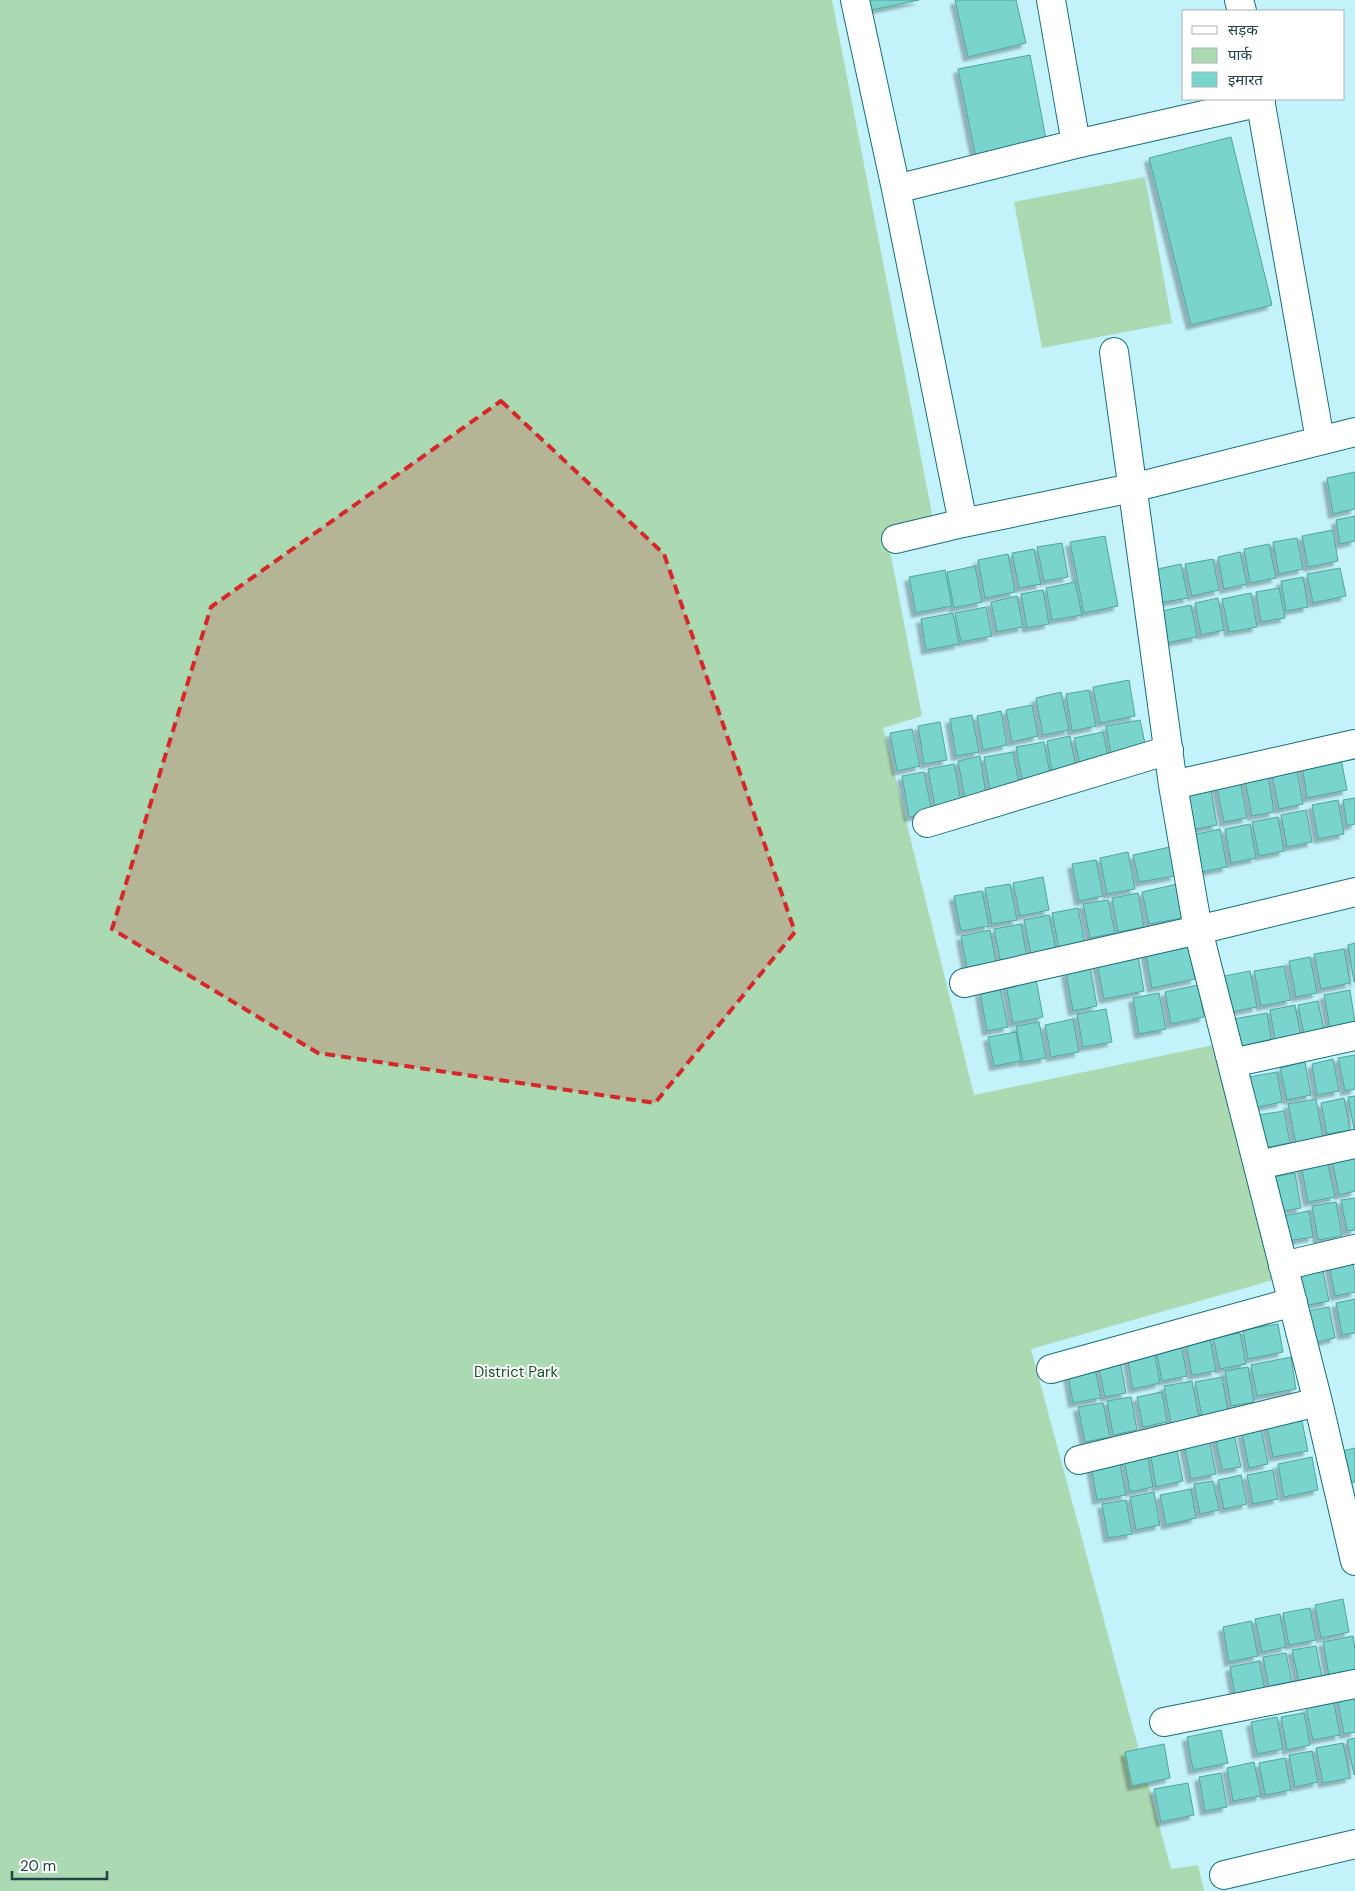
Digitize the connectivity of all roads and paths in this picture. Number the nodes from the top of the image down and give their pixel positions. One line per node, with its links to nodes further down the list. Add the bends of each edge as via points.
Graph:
1 (855, 0): 5 (street)
2 (1051, 0): 4 (street)
3 (1261, 100): 4 (street); 8 (street)
4 (1076, 144): 5 (street)
5 (896, 189): 10 (street)
6 (1114, 352): 9 (street)
7 (1355, 432): 8 (street)
8 (1320, 440): 9 (street)
9 (1132, 488): 10 (street); 13 (street)
10 (963, 523): 11 (street)
11 (896, 539)
12 (1355, 744): 14 (street)
13 (1169, 750): 14 (street); 15 (street)
14 (1173, 786): 17 (street)
15 (926, 823)
16 (1355, 892): 17 (street)
17 (1198, 930): 18 (street); 20 (street)
18 (964, 983)
19 (1355, 1036): 20 (street)
20 (1232, 1063): 22 (street)
21 (1355, 1144): 22 (street)
22 (1258, 1165): 24 (street)
23 (1355, 1249): 24 (street)
24 (1284, 1266): 25 (street)
25 (1293, 1302): 26 (street); 27 (street)
26 (1051, 1369)
27 (1318, 1402): 28 (street); 29 (street)
28 (1079, 1460)
29 (1353, 1544)
30 (1355, 1684): 31 (street)
31 (1164, 1722)
32 (1355, 1844): 33 (street)
33 (1224, 1875)

